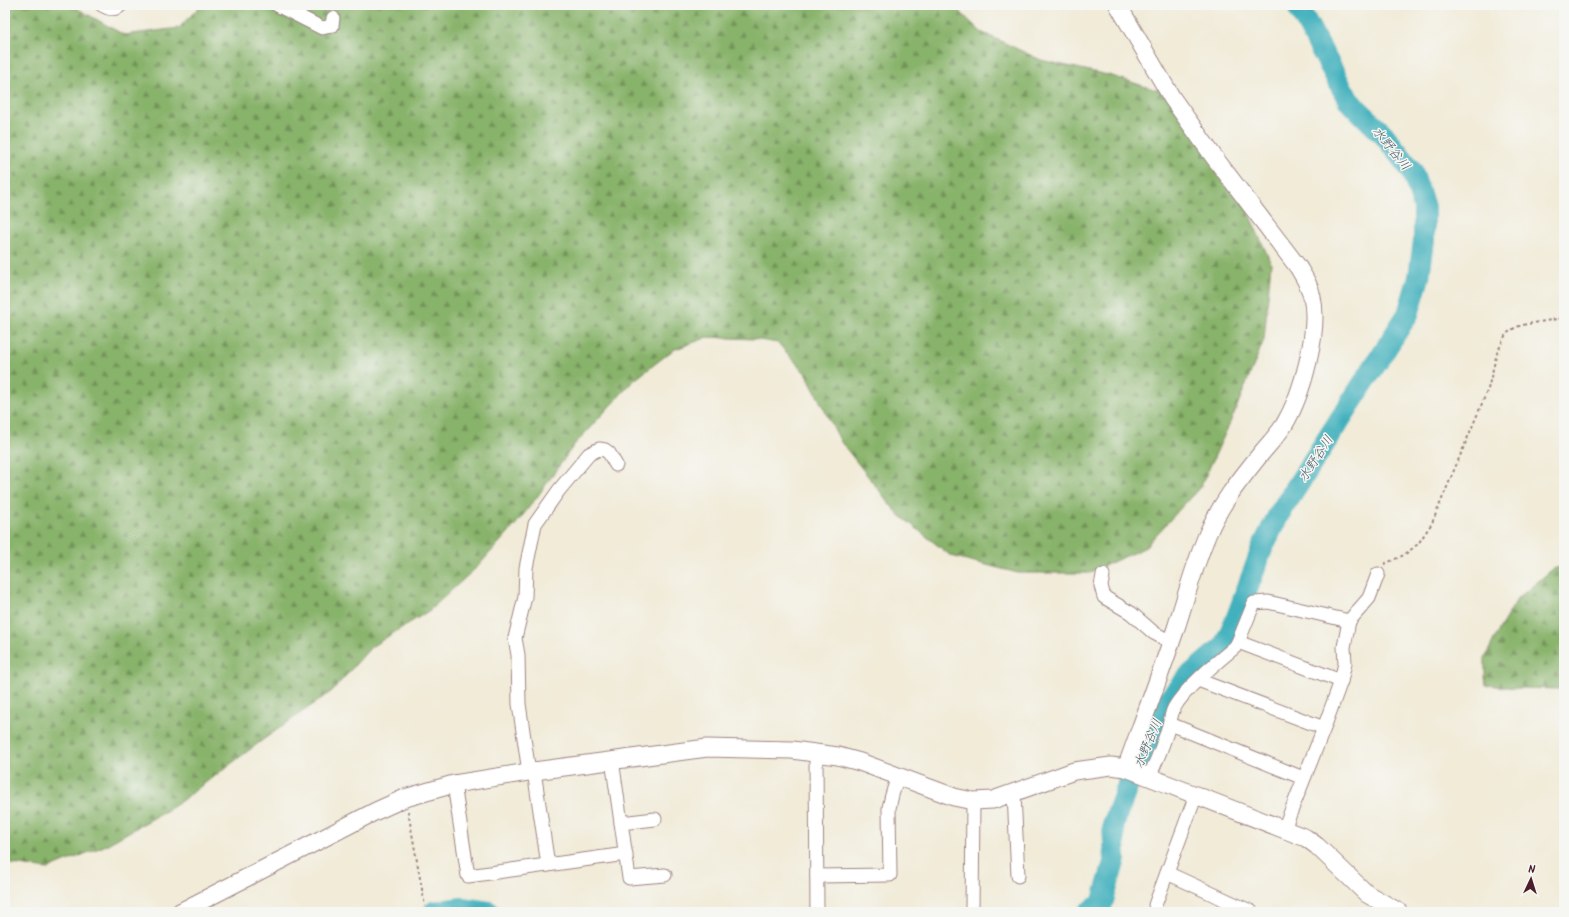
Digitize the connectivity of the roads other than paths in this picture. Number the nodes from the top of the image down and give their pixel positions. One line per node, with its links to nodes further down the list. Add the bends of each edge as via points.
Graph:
1 (102, 5): 2 (street, via 108,9 115,9)
2 (121, 5)
3 (277, 5): 5 (street, via 322,28 332,26)
4 (1118, 5): 10 (street, via 1172,98 1298,267 1307,282 1314,315 1313,337 1292,410 1283,426 1220,507 1207,535)
5 (333, 18)
6 (616, 466): 18 (street, via 605,450 599,449 589,454 559,490 536,524 526,568 525,597 515,638 519,704)
7 (1378, 574): 9 (street, via 1370,598)
8 (1103, 575): 10 (street, via 1101,586 1104,597 1131,613 1154,633)
9 (1350, 621): 11 (street, via 1268,602 1254,603); 13 (street, via 1344,647 1345,663)
10 (1171, 642): 19 (street)
11 (1238, 642): 12 (street); 13 (street)
12 (1198, 680): 14 (street, via 1177,702); 15 (street)
13 (1340, 680): 15 (street)
14 (1170, 724): 19 (street, via 1156,762); 21 (street)
15 (1324, 728): 21 (street)
16 (816, 753): 17 (street, via 730,747); 20 (street, via 860,762); 33 (street)
17 (612, 760): 18 (street); 27 (street)
18 (531, 772): 22 (street); 30 (street)
19 (1137, 773): 23 (street, via 1111,766 1074,771); 24 (street)
20 (898, 776): 25 (street, via 954,797); 33 (street, via 889,808 890,875)
21 (1304, 778): 28 (street)
22 (454, 784): 30 (street, via 468,876); 36 (street, via 405,798 376,811)
23 (1014, 794): 25 (street, via 993,800); 34 (street)
24 (1196, 795): 28 (street); 31 (street)
25 (973, 801): 38 (street)
26 (655, 819): 27 (street)
27 (621, 823): 29 (street)
28 (1284, 829): 40 (street, via 1306,838 1367,894)
29 (626, 854): 30 (street); 32 (street, via 629,878)
30 (548, 865)
31 (1167, 873): 35 (street); 39 (street)
32 (665, 876)
33 (817, 876): 37 (street)
34 (1018, 876)
35 (1155, 905)
36 (180, 912)
37 (817, 912)
38 (972, 912)
39 (1252, 912)
40 (1399, 912)

